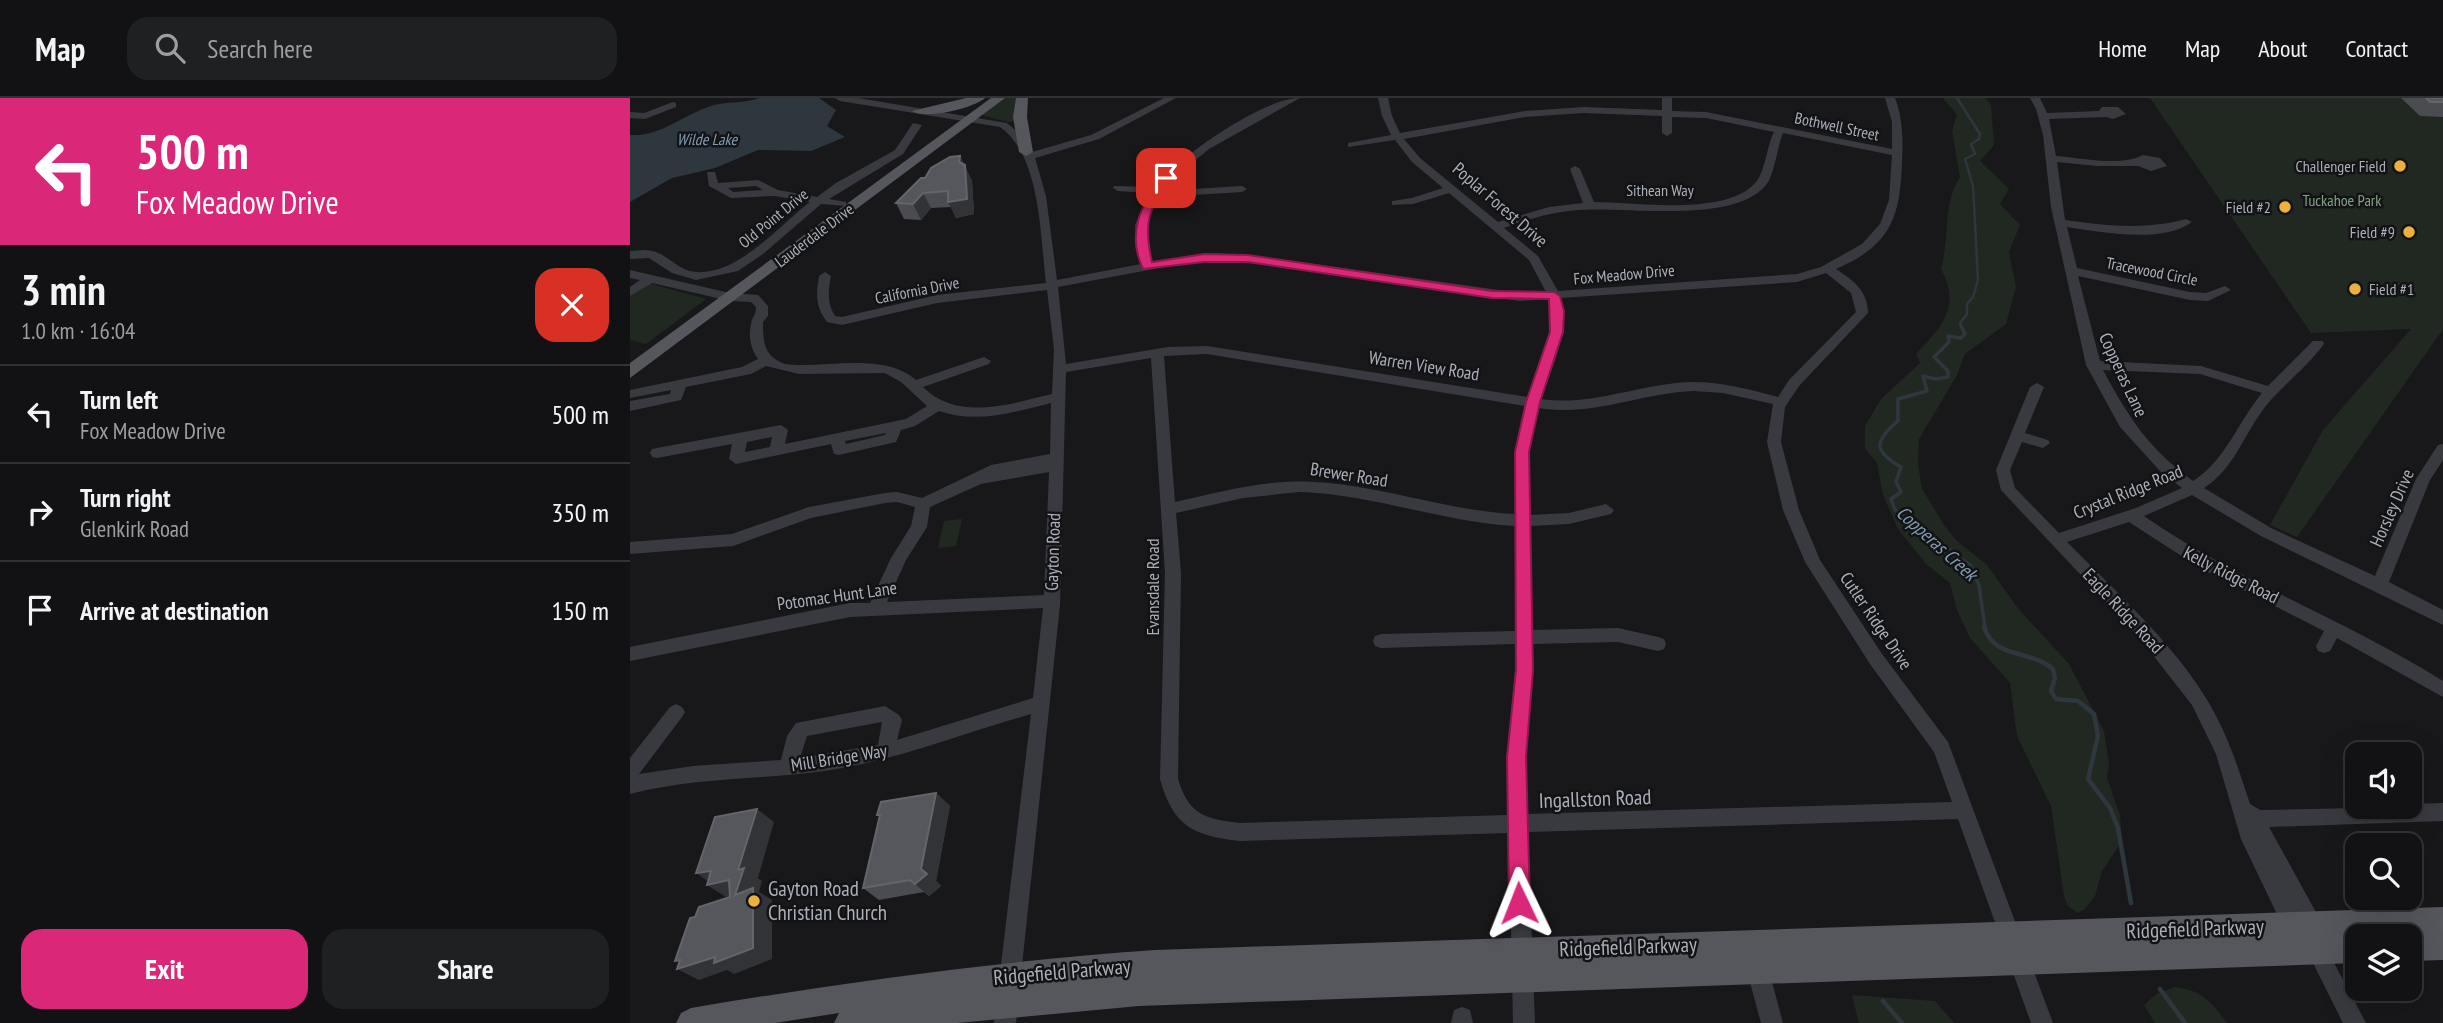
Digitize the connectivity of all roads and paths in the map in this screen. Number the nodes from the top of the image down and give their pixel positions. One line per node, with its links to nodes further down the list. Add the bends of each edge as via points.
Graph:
1 (840, 98): 17 (street, Gayton Road)
2 (979, 98): 17 (main road)
3 (986, 98): 18 (main road, Lauderdale Drive)
4 (999, 98): 18 (main road, Lauderdale Drive)
5 (1022, 98): 24 (main road, via 1020,117)
6 (1295, 98): 32 (street, via 1195,154)
7 (1384, 98): 21 (street, Poplar Forest Drive, via 1387,119)
8 (1667, 98): 13 (street)
9 (1890, 98): 23 (street, Fox Meadow Drive, via 1898,124)
10 (2035, 98): 16 (street, Copperas Lane)
11 (1165, 99): 24 (street, via 1095,137)
12 (673, 105): 15 (street, via 645,116)
13 (1667, 113): 19 (street, Bothwell Street, via 1724,118); 20 (street); 21 (street, Bothwell Street, via 1546,111)
14 (2105, 114): 16 (street)
15 (630, 115)
16 (2043, 116): 25 (street, Copperas Lane)
17 (918, 118): 18 (street, Gayton Road); 33 (street, Old Point Drive, via 899,152)
18 (966, 118): 24 (street, Gayton Road, via 1007,127); 35 (main road, Lauderdale Drive); 50 (main road, Lauderdale Drive)
19 (1780, 130): 23 (street, Bothwell Street); 36 (street, Sithean Way, via 1763,182 1738,200 1699,206)
20 (1667, 133)
21 (1397, 137): 22 (street, Bothwell Street); 30 (street, Poplar Forest Drive, via 1416,160)
22 (1352, 145)
23 (1897, 153): 42 (street, Fox Meadow Drive, via 1893,208 1887,222 1866,246)
24 (1027, 155): 47 (street, Gayton Road, via 1037,173)
25 (2050, 158): 26 (street); 38 (street, Copperas Lane)
26 (2140, 163)
27 (1575, 169): 36 (street)
28 (713, 180): 33 (street, via 731,195 775,193)
29 (1118, 188): 32 (street)
30 (1451, 188): 34 (street); 39 (street, Poplar Forest Drive)
31 (1242, 189): 32 (street)
32 (1157, 190): 41 (street, via 1147,204 1141,228)
33 (820, 200): 35 (street); 40 (street, Old Point Drive, via 760,252 718,273 686,274 651,254)
34 (1396, 203)
35 (842, 204): 50 (main road, Lauderdale Drive)
36 (1590, 206): 39 (street, Sithean Way, via 1546,211)
37 (2186, 222): 38 (street, via 2133,230)
38 (2062, 223): 43 (street, Copperas Lane)
39 (1498, 226): 51 (street, Poplar Forest Drive, via 1538,262)
40 (630, 255)
41 (1147, 267): 47 (street, Fox Meadow Drive); 51 (street, Fox Meadow Drive, via 1204,258 1248,258 1492,294)
42 (1827, 268): 51 (street, Fox Meadow Drive, via 1783,280); 67 (street, Cutler Ridge Drive, via 1856,289 1862,313)
43 (2072, 271): 48 (street, Tracewood Circle, via 2190,296 2208,297); 57 (street, Copperas Lane, via 2085,346)
44 (630, 274): 46 (street)
45 (825, 276): 47 (street, California Drive, via 824,308 831,319 842,321 937,299)
46 (650, 279): 49 (street); 50 (street)
47 (1055, 285): 58 (street, Gayton Road)
48 (2225, 290)
49 (630, 292)
50 (725, 296): 54 (main road, Lauderdale Drive); 55 (street, via 747,307 751,320 757,322 759,352); 59 (main road, Lauderdale Drive)
51 (1554, 296): 66 (street, Poplar Forest Drive, via 1556,332)
52 (2318, 344): 63 (street, Crystal Ridge Road)
53 (1157, 353): 58 (street, Warren View Road); 66 (street, Warren View Road, via 1230,352); 79 (street, Evansdale Road)
54 (630, 360)
55 (766, 360): 60 (street, via 746,372); 61 (street, via 798,369 884,369)
56 (984, 361): 61 (street)
57 (2093, 365): 63 (street, via 2201,370); 77 (street, Copperas Lane, via 2129,432 2155,461)
58 (1060, 369): 65 (street, Gayton Road)
59 (630, 372)
60 (680, 384): 64 (street); 69 (street, via 676,397)
61 (916, 385): 68 (street)
62 (2037, 387): 70 (street, Eagle Ridge Road)
63 (2272, 392): 77 (street, Crystal Ridge Road, via 2249,418 2218,469)
64 (630, 394)
65 (1059, 397): 68 (street, via 964,413); 76 (street, Gayton Road)
66 (1533, 402): 67 (street, Warren View Road, via 1591,406 1664,389 1701,386); 82 (street, Poplar Forest Drive, via 1522,452)
67 (1781, 402): 103 (street, Cutler Ridge Drive, via 1774,442 1803,544 1869,649 1933,734)
68 (938, 405): 74 (street, via 910,423 895,426 891,439 870,446 839,450 838,438)
69 (630, 406)
70 (2016, 435): 72 (street); 83 (street, Eagle Ridge Road, via 2003,470 2004,481)
71 (741, 438): 74 (street, via 736,458); 74 (street, via 781,430); 75 (street)
72 (2043, 443)
73 (2443, 449): 85 (street, Horsley Drive, via 2424,479)
74 (776, 450)
75 (657, 453)
76 (1056, 462): 78 (street, via 978,479); 86 (street, Gayton Road)
77 (2191, 488): 81 (street, Crystal Ridge Road); 85 (street, Copperas Lane, via 2246,522)
78 (923, 504): 84 (street, via 885,498 809,513 733,540); 87 (street, via 919,527)
79 (1170, 509): 82 (street, Brewer Road, via 1300,486 1472,518); 105 (street, Evansdale Road, via 1169,779 1176,802)
80 (1606, 510): 82 (street, Brewer Road, via 1573,518)
81 (2131, 515): 83 (street, Crystal Ridge Road); 89 (street, Kelly Ridge Road, via 2187,554)
82 (1521, 520): 90 (street, Poplar Forest Drive)
83 (2055, 540): 102 (street, Eagle Ridge Road, via 2185,680 2213,727)
84 (630, 548)
85 (2379, 584): 88 (street, Copperas Lane)
86 (1052, 601): 87 (street, Potomac Hunt Lane); 96 (street, Gayton Road)
87 (876, 608): 94 (street, Potomac Hunt Lane, via 818,614)
88 (2443, 618)
89 (2335, 627): 93 (street); 95 (street, Kelly Ridge Road)
90 (1524, 637): 91 (street); 92 (street, via 1618,635); 107 (street, Poplar Forest Drive, via 1524,697 1516,757)
91 (1381, 641)
92 (1658, 644)
93 (2323, 646)
94 (630, 654)
95 (2443, 690)
96 (1042, 703): 98 (street, Mill Bridge Way); 116 (street, Gayton Road)
97 (676, 712): 100 (street)
98 (885, 752): 99 (street, Mill Bridge Way); 99 (street, via 893,720 885,715 802,729)
99 (788, 767): 101 (street, Mill Bridge Way, via 677,775)
100 (630, 772)
101 (630, 785)
102 (2241, 800): 106 (street, Eagle Ridge Road); 109 (street, Eagle Ridge Road, via 2251,839)
103 (1966, 810): 107 (street, Ingallston Road); 113 (street, Cutler Ridge Drive)
104 (2443, 812): 106 (street)
105 (1187, 817): 107 (street, Ingallston Road, via 1208,828 1240,832)
106 (2256, 819): 109 (street, Eagle Ridge Road)
107 (1517, 824): 114 (street, Poplar Forest Drive)
108 (2443, 920): 109 (main road, Ridgefield Parkway)
109 (2308, 934): 110 (main road, Ridgefield Parkway); 113 (main road, Ridgefield Parkway); 122 (street)
110 (2345, 945)
111 (2443, 946): 112 (main road)
112 (2422, 947)
113 (2014, 948): 114 (main road, Ridgefield Parkway); 115 (main road, Ridgefield Parkway); 121 (street, Cutler Ridge Drive)
114 (1522, 965): 115 (main road, Ridgefield Parkway); 116 (main road, Ridgefield Parkway); 119 (street, Poplar Forest Drive)
115 (1759, 971): 120 (street)
116 (1008, 1000): 117 (main road, Ridgefield Parkway, via 819,1000); 118 (main road, Ridgefield Parkway)
117 (691, 1023)
118 (849, 1023)
119 (1524, 1023)
120 (1772, 1023)
121 (2042, 1023)
122 (2355, 1023)

